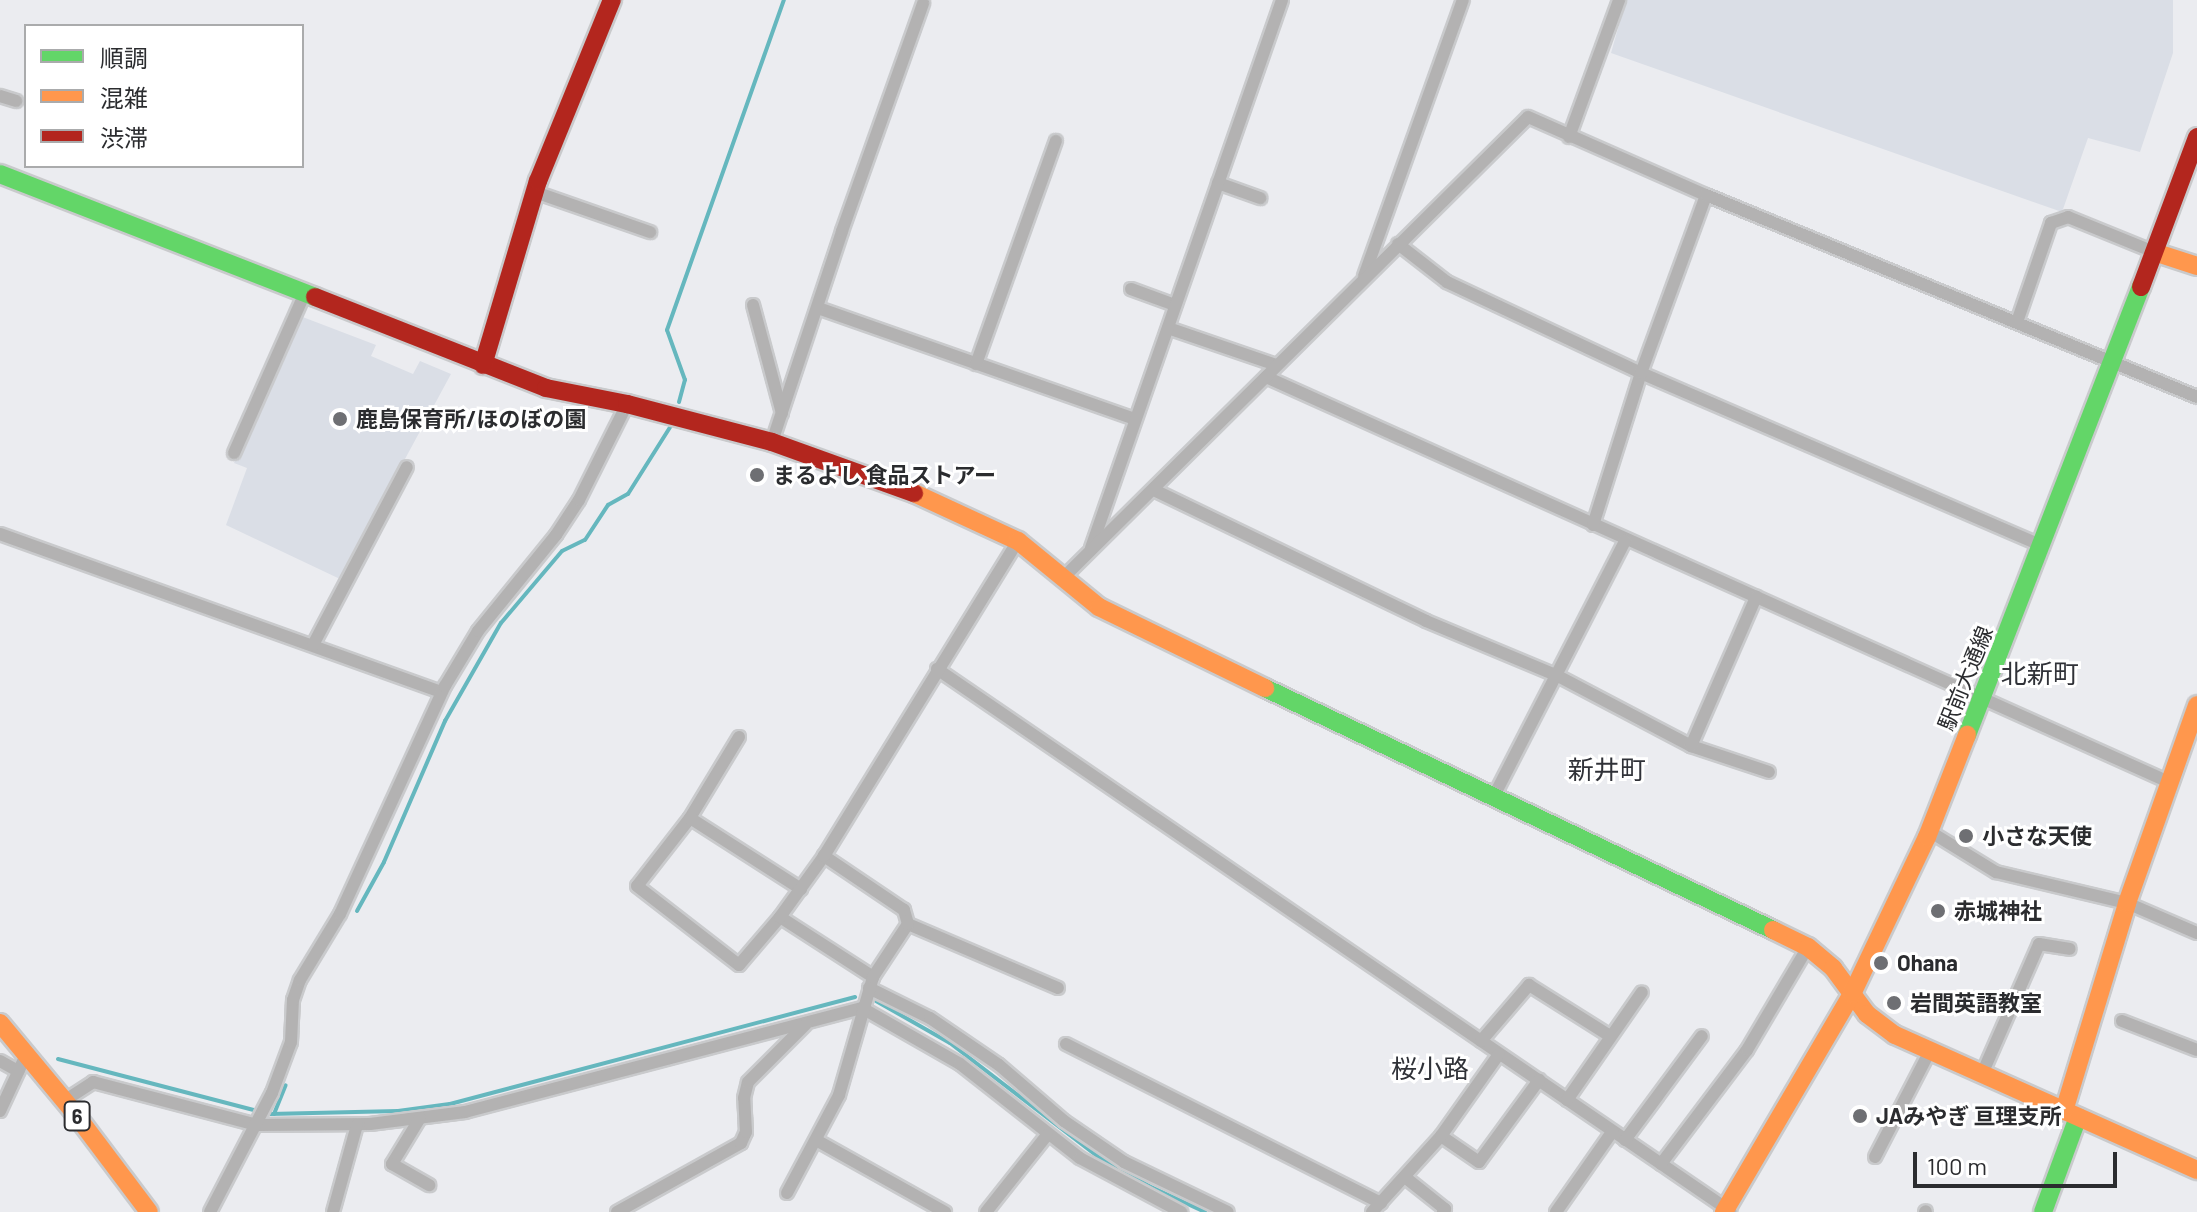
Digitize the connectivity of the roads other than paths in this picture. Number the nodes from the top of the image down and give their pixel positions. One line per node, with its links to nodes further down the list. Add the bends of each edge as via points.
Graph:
1 (612, 0): 13 (main road)
2 (1282, 0): 12 (street)
3 (1463, 0): 20 (street)
4 (1619, 0): 8 (street)
5 (923, 3): 25 (street)
6 (0, 96): 7 (street)
7 (16, 101)
8 (1569, 137): 14 (street); 17 (street, via 1528,117)
9 (2197, 137): 18 (main road, 駅前大通線)
10 (1056, 141): 29 (street)
11 (0, 174): 22 (main road)
12 (1218, 183): 15 (street); 24 (street)
13 (535, 192): 16 (street); 30 (main road)
14 (1706, 195): 26 (street); 32 (street)
15 (1260, 198)
16 (650, 232)
17 (1398, 244): 20 (street); 32 (street, via 1447,282)
18 (2154, 252): 19 (main road); 26 (street, via 2068,217 2051,223); 28 (main road, 駅前大通線)
19 (2197, 266)
20 (1363, 279): 31 (street)
21 (1131, 289): 24 (street)
22 (304, 295): 30 (main road); 39 (street)
23 (753, 305): 36 (street)
24 (1175, 305): 27 (street)
25 (818, 308): 29 (street); 36 (street)
26 (2017, 322): 28 (street)
27 (1168, 328): 31 (street); 37 (street)
28 (2113, 362): 34 (street); 46 (main road, 駅前大通線)
29 (976, 364): 37 (street)
30 (483, 365): 35 (main road, via 546,388)
31 (1276, 365): 33 (street)
32 (1641, 373): 42 (street); 46 (street)
33 (1266, 377): 41 (street); 42 (street)
34 (2197, 397)
35 (627, 404): 38 (main road); 53 (street, via 579,500 478,631)
36 (782, 413): 38 (street)
37 (1135, 419): 47 (street)
38 (772, 442): 44 (main road, via 942,503)
39 (234, 453)
40 (407, 467): 50 (street)
41 (1154, 490): 47 (street); 52 (street, via 1426,621)
42 (1593, 525): 45 (street)
43 (0, 534): 50 (street)
44 (1018, 541): 48 (main road); 51 (street)
45 (1625, 541): 49 (street); 52 (street)
46 (2042, 546): 54 (main road, 駅前大通線)
47 (1090, 551): 48 (street)
48 (1064, 577): 60 (main road, via 1099,607 1134,626)
49 (1756, 597): 54 (street); 57 (street)
50 (313, 645): 53 (street)
51 (937, 669): 63 (street); 81 (street)
52 (1556, 675): 57 (street); 60 (street)
53 (442, 692): 95 (street, via 340,914 300,980 293,1000 291,1042)
54 (1983, 700): 59 (street); 62 (main road, 駅前大通線)
55 (2197, 705): 59 (main road)
56 (739, 737): 61 (street)
57 (1691, 746): 58 (street)
58 (1769, 772)
59 (2169, 782): 65 (main road)
60 (1493, 798): 69 (main road)
61 (690, 818): 64 (street); 66 (street, via 637,886 739,965)
62 (1929, 831): 65 (street, via 1996,872); 74 (main road, 駅前大通線)
63 (824, 856): 64 (street); 67 (street, via 904,910)
64 (801, 889): 66 (street)
65 (2127, 903): 68 (street); 93 (main road)
66 (780, 917): 71 (street)
67 (908, 924): 71 (street); 72 (street)
68 (2197, 933)
69 (1808, 947): 74 (main road); 103 (street, via 1747,1050)
70 (2070, 949): 88 (street, via 2039,944)
71 (871, 983): 75 (street); 117 (street, via 999,1065 1064,1121 1124,1162)
72 (1058, 988)
73 (1642, 992): 79 (street)
74 (1852, 994): 84 (main road, via 1879,1025); 109 (main road, 駅前大通線)
75 (862, 1008): 78 (street); 98 (street, via 960,1064); 100 (street, via 839,1095)
76 (2122, 1021): 83 (street)
77 (0, 1023): 87 (main road, 6)
78 (807, 1023): 94 (street, via 465,1112); 113 (street, via 748,1082 741,1143)
79 (1610, 1036): 81 (street, via 1529,985); 90 (street)
80 (1702, 1036): 101 (street)
81 (1481, 1041): 85 (street)
82 (1066, 1044): 108 (street)
83 (2197, 1050)
84 (1930, 1051): 88 (main road); 102 (street)
85 (1499, 1054): 89 (street); 99 (street)
86 (0, 1061): 87 (street)
87 (22, 1063): 91 (main road, 6); 92 (street)
88 (1982, 1074): 93 (main road)
89 (1539, 1080): 90 (street); 99 (street, via 1479,1162)
90 (1567, 1100): 97 (street)
91 (64, 1101): 95 (street, via 93,1082); 110 (main road, 6)
92 (0, 1111)
93 (2071, 1114): 104 (main road); 120 (main road)
94 (420, 1118): 96 (street); 106 (street, via 392,1164)
95 (257, 1125): 96 (street); 111 (street)
96 (357, 1125): 112 (street)
97 (1612, 1132): 101 (street); 119 (street)
98 (1047, 1135): 115 (street); 116 (street)
99 (1441, 1136): 105 (street)
100 (816, 1140): 107 (street); 114 (street)
101 (1625, 1140): 103 (street)
102 (1875, 1157)
103 (1661, 1164): 109 (street)
104 (2197, 1170)
105 (1406, 1178): 108 (street); 118 (street)
106 (429, 1185)
107 (787, 1193)
108 (1376, 1208)
109 (1727, 1211)
110 (149, 1212)
111 (210, 1212)
112 (333, 1212)
113 (617, 1212)
114 (945, 1212)
115 (986, 1212)
116 (1181, 1212)
117 (1228, 1212)
118 (1443, 1212)
119 (1556, 1212)
120 (2043, 1212)

